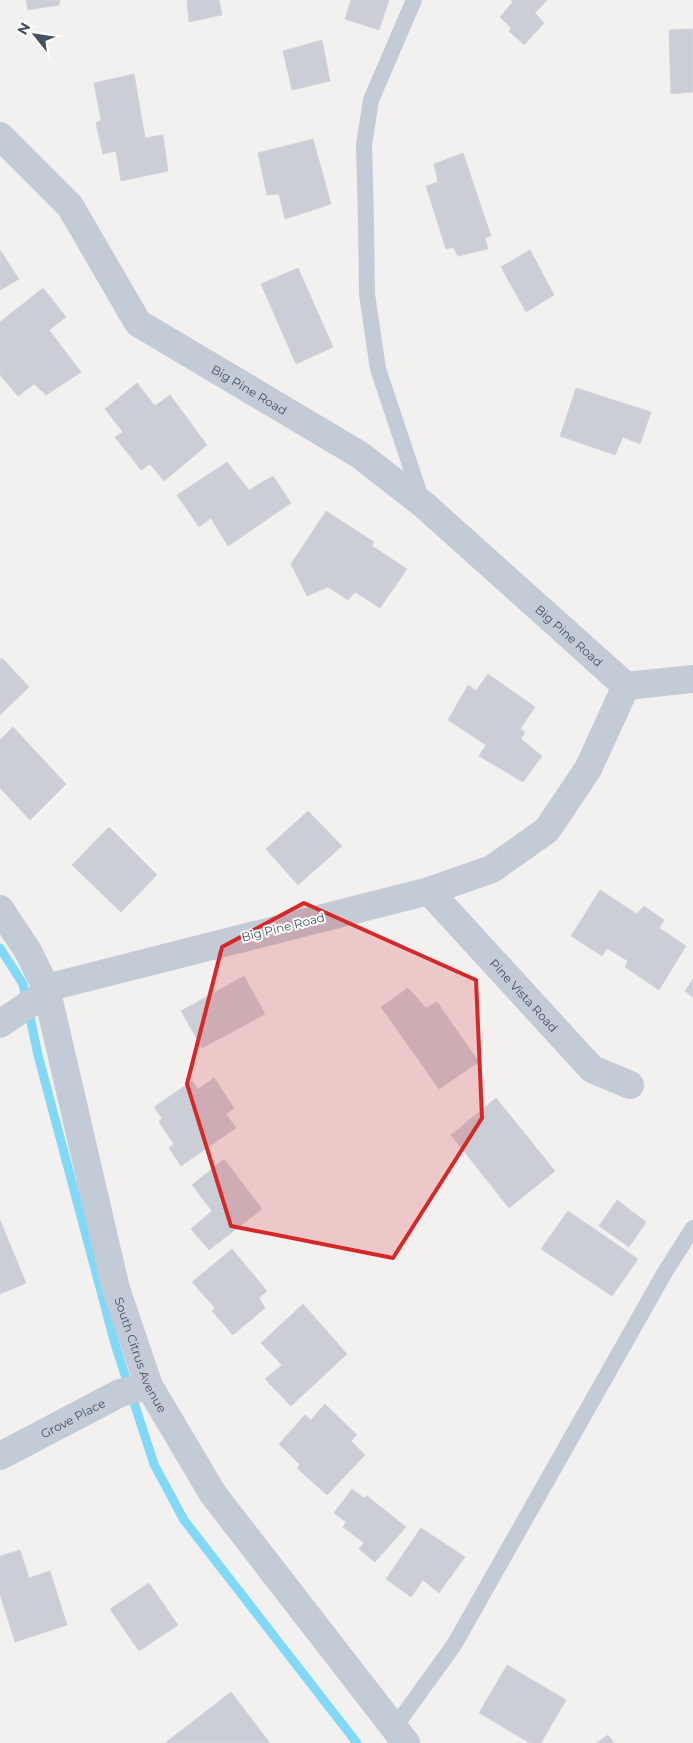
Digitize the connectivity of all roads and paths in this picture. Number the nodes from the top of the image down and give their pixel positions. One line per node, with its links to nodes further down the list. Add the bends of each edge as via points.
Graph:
1 (414, 0): 3 (lane, via 371,100 364,144 367,294 378,369)
2 (0, 136): 3 (street, Big Pine Road, via 70,206 138,323 360,455)
3 (424, 505): 5 (street, Big Pine Road)
4 (693, 679): 5 (street)
5 (626, 686): 6 (street, Big Pine Road, via 588,769 546,830 492,869)
6 (429, 891): 8 (street, Big Pine Road); 10 (street, Pine Vista Road, via 592,1069)
7 (0, 909): 8 (street, South Citrus Avenue, via 28,951)
8 (47, 990): 9 (street); 12 (street, South Citrus Avenue, via 116,1289)
9 (0, 1024)
10 (630, 1085)
11 (693, 1228): 14 (lane)
12 (149, 1386): 13 (street, Grove Place, via 120,1394); 14 (street, South Citrus Avenue, via 213,1494)
13 (0, 1456)
14 (400, 1736)

